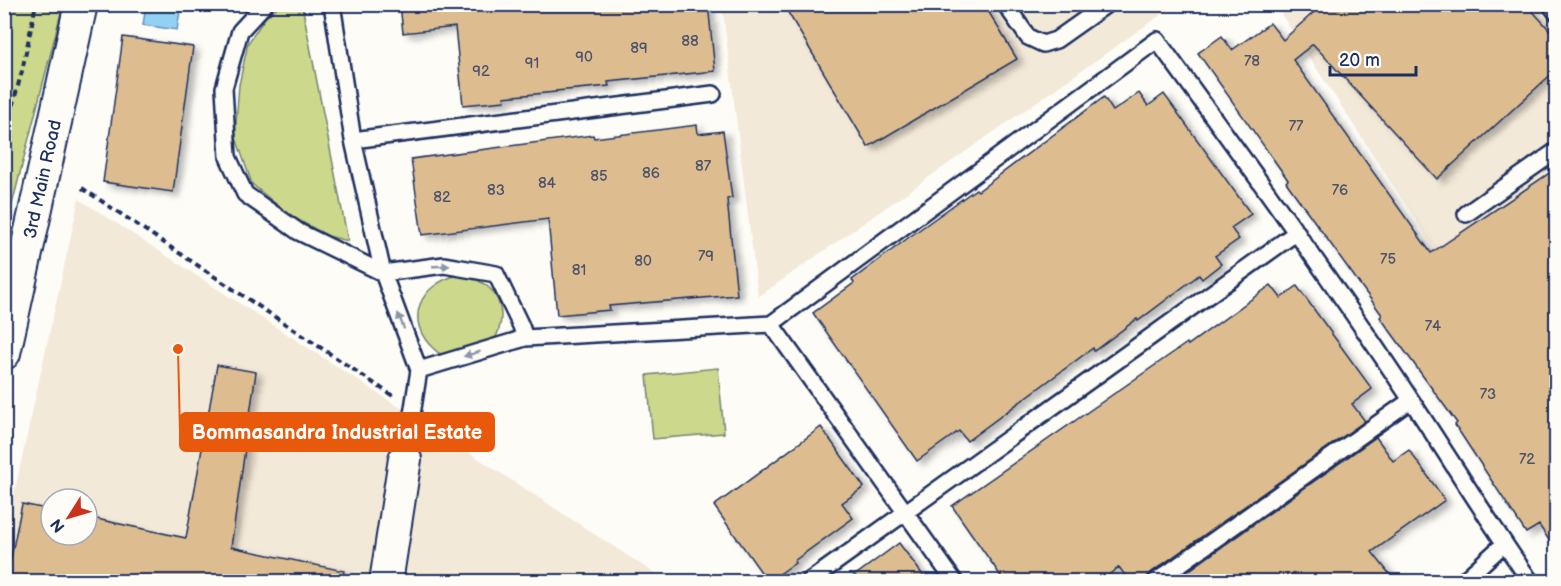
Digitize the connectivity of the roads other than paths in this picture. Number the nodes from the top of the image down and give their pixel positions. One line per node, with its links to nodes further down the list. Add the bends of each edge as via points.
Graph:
1 (81, 4): 16 (street, 3rd Main Road)
2 (265, 4): 13 (lane, via 240,30 224,88 228,157 245,194 299,232)
3 (332, 4): 9 (lane)
4 (1005, 4): 5 (lane, via 1028,37 1043,44 1056,40)
5 (1107, 4)
6 (1550, 4): 7 (lane)
7 (1557, 12)
8 (713, 94): 9 (lane)
9 (353, 140): 13 (lane)
10 (1557, 151): 11 (lane)
11 (1466, 214)
12 (1297, 232): 14 (lane, via 1157,40); 18 (lane); 20 (lane)
13 (383, 273): 15 (lane, one-way to 15, via 444,265 496,274); 17 (lane, one-way to 13)
14 (771, 324): 15 (lane); 20 (lane)
15 (525, 338): 17 (lane, one-way to 17)
16 (4, 353)
17 (419, 370): 19 (lane)
18 (1411, 400): 21 (lane); 25 (lane)
19 (405, 459): 22 (street)
20 (905, 511): 23 (lane); 24 (lane)
21 (1504, 544): 26 (lane); 27 (lane)
22 (386, 582)
23 (808, 582)
24 (955, 582)
25 (1155, 582)
26 (1462, 582)
27 (1531, 582)

